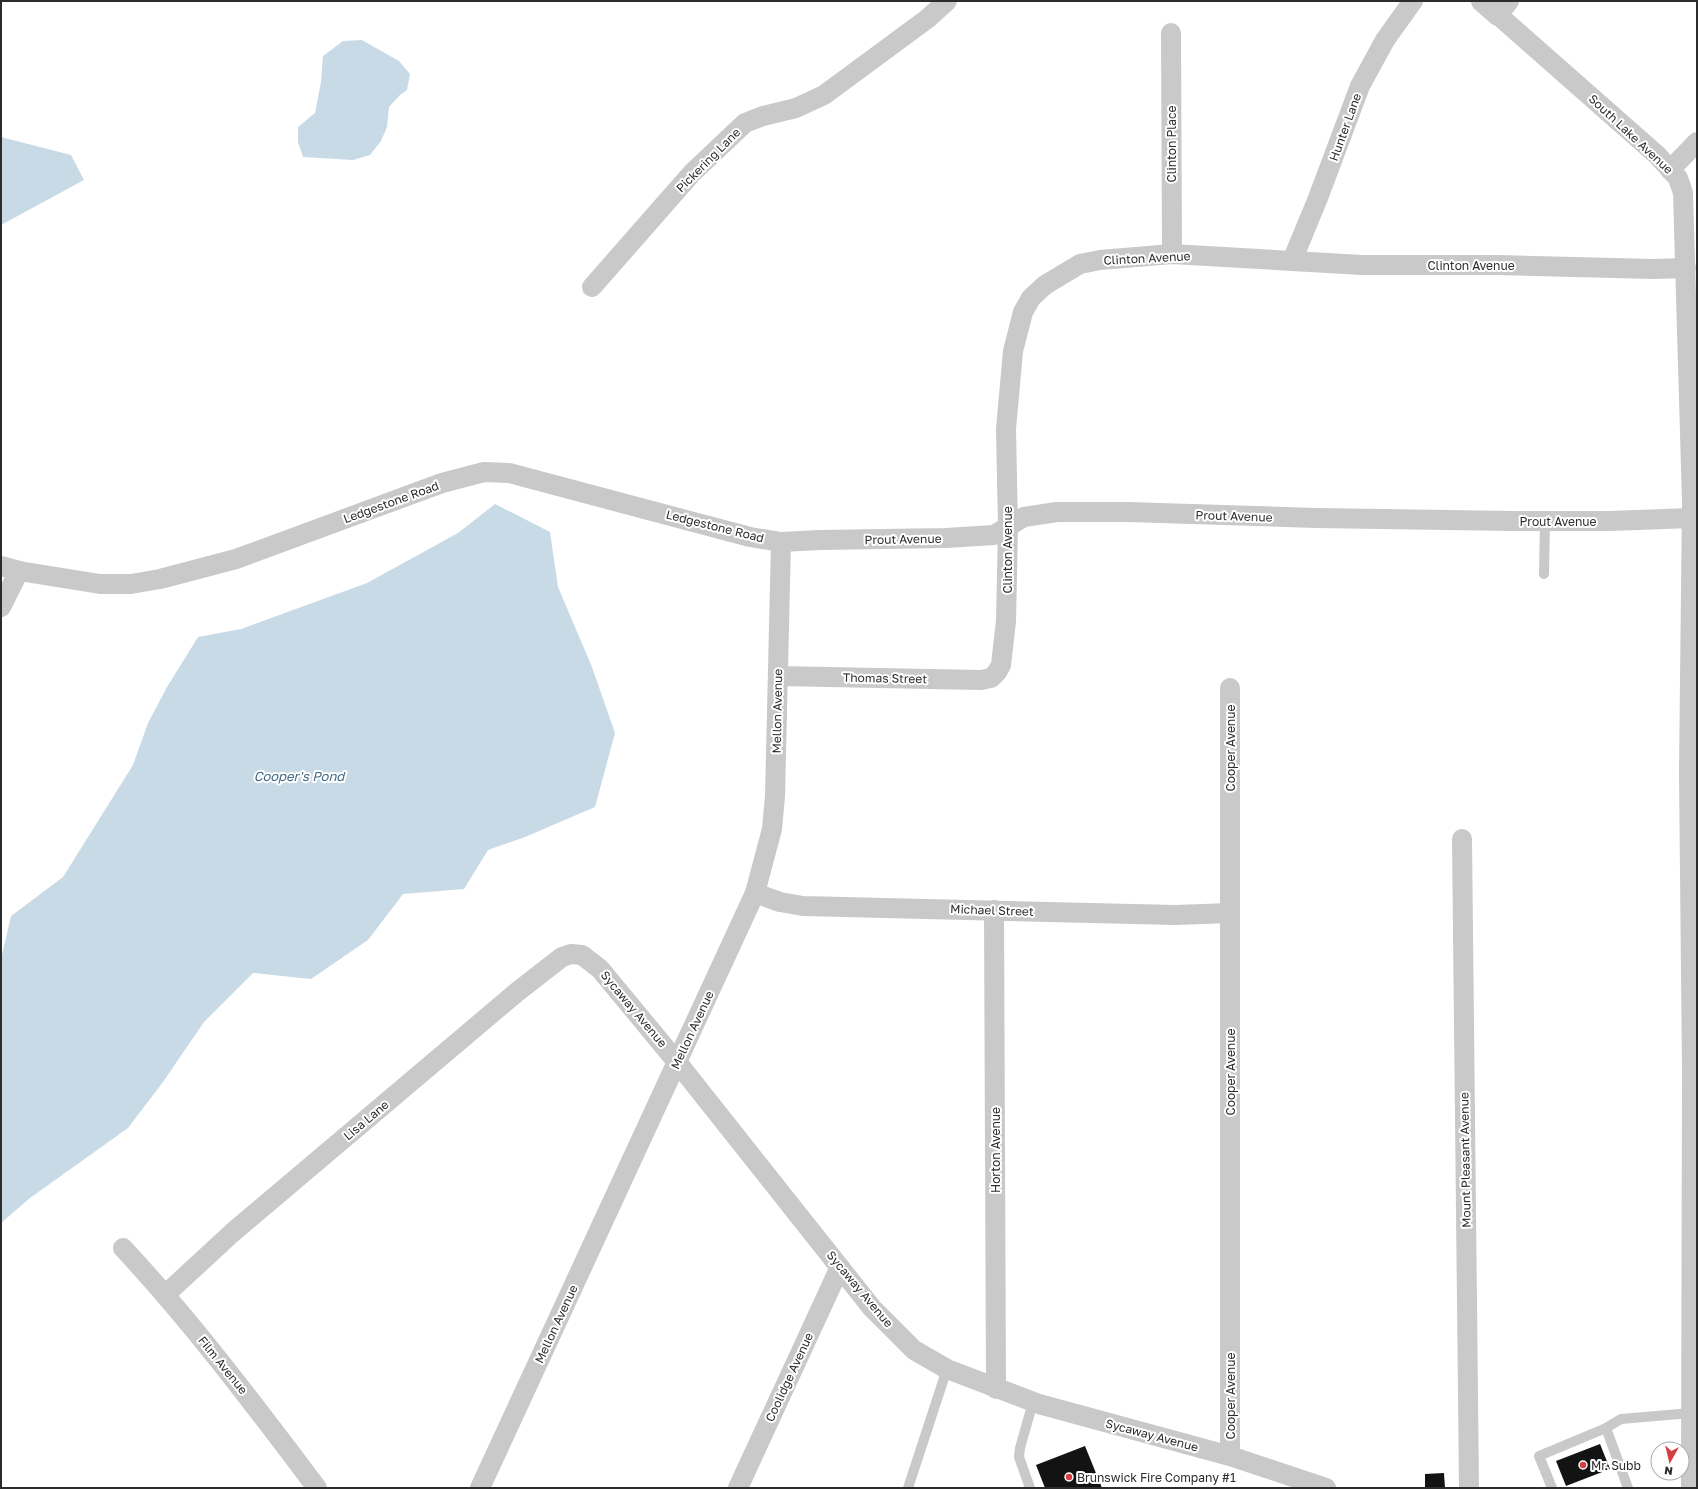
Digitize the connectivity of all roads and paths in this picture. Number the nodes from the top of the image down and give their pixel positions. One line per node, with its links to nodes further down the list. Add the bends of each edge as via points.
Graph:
1 (947, 1): 10 (street, Pickering Lane, via 927,19 824,95 796,108 745,123 692,173)
2 (1413, 1): 8 (street, Hunter Lane, via 1384,40 1360,86)
3 (1496, 6): 6 (street, South Lake Avenue)
4 (1171, 33): 7 (street, Clinton Place)
5 (1697, 142): 6 (street)
6 (1670, 170): 9 (street, South Lake Avenue, via 1678,178 1684,193)
7 (1172, 254): 8 (street, Clinton Avenue); 14 (street, Clinton Avenue, via 1080,264 1045,284 1031,298 1023,312 1013,351 1006,429)
8 (1292, 261): 9 (street, Clinton Avenue, via 1362,265)
9 (1686, 268): 11 (street, South Lake Avenue)
10 (592, 287)
11 (1694, 493): 12 (street, South Lake Avenue)
12 (1692, 518): 13 (street, Prout Avenue); 22 (street, South Lake Avenue)
13 (1545, 521): 14 (street, Prout Avenue, via 1057,512 1024,517); 17 (lane)
14 (1008, 527): 15 (street, Prout Avenue, via 994,535); 20 (street, Clinton Avenue, via 1006,621 1001,664)
15 (781, 542): 16 (street, Ledgestone Road, via 750,537 509,472 484,472 435,486 236,559 160,579 131,584 100,584); 19 (street, Mellon Avenue)
16 (10, 568): 18 (street)
17 (1544, 574)
18 (1, 607)
19 (778, 676): 20 (street, Thomas Street, via 981,680); 24 (street, Mellon Avenue, via 772,829)
20 (991, 678)
21 (1230, 688): 26 (street, Cooper Avenue)
22 (1693, 774): 29 (street, South Lake Avenue)
23 (1462, 839): 39 (street, Mount Pleasant Avenue)
24 (755, 893): 25 (street, Michael Street, via 780,902 803,906); 28 (street, Mellon Avenue)
25 (994, 910): 26 (street, Michael Street); 34 (street, Horton Avenue)
26 (1230, 914): 38 (street, Cooper Avenue)
27 (571, 954): 28 (street, Sycaway Avenue, via 582,955 600,969); 32 (street, Lisa Lane, via 562,957 511,998 232,1233)
28 (677, 1062): 31 (street, Sycaway Avenue); 41 (street, Mellon Avenue)
29 (1694, 1070): 36 (street, South Lake Avenue)
30 (124, 1248): 32 (street, Film Avenue)
31 (840, 1267): 33 (street, Sycaway Avenue, via 872,1308 914,1350); 42 (street, Coolidge Avenue)
32 (166, 1294): 40 (street, Film Avenue)
33 (947, 1369): 34 (street, Sycaway Avenue); 43 (lane)
34 (996, 1389): 35 (street, Sycaway Avenue)
35 (1033, 1402): 38 (street, Sycaway Avenue); 44 (lane, via 1020,1448 1020,1457)
36 (1691, 1413): 37 (lane, via 1621,1419); 48 (street, South Lake Avenue)
37 (1606, 1428): 46 (lane, via 1539,1456); 47 (lane)
38 (1230, 1456): 45 (street, Sycaway Avenue)
39 (1468, 1486)
40 (317, 1488)
41 (480, 1488)
42 (738, 1488)
43 (908, 1488)
44 (1030, 1488)
45 (1326, 1488)
46 (1552, 1488)
47 (1628, 1488)
48 (1691, 1488)

